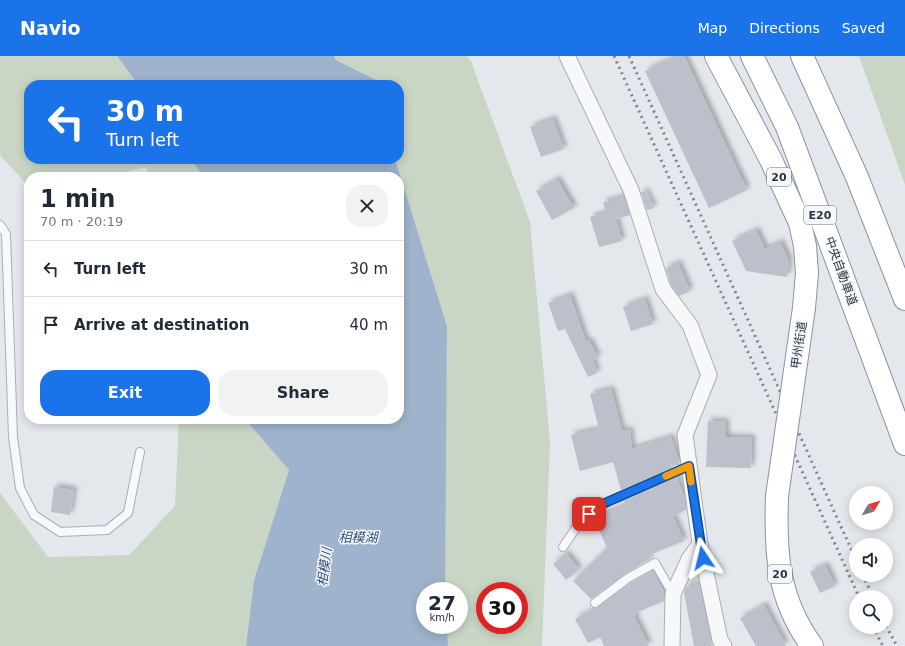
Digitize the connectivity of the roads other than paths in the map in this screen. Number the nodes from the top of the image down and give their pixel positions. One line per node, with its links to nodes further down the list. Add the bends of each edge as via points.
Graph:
1 (567, 56): 9 (street, via 631,190 663,289 690,325 709,375 685,434)
2 (716, 56): 16 (highway, 甲州街道 / 20, bridge, via 778,174 800,223 805,246 808,273 777,496 775,533 782,587 790,610)
3 (752, 56): 7 (highway, 中央自動車道 / E20, via 786,126)
4 (802, 56): 6 (highway, via 857,178)
5 (0, 225): 8 (lane, via 6,234 13,437 20,488 34,515 60,532 107,530 128,514)
6 (905, 300)
7 (905, 444)
8 (140, 452)
9 (689, 466): 10 (street); 11 (lane, via 598,506 580,522)
10 (700, 544): 12 (street, via 689,559); 15 (street, via 720,640)
11 (563, 547)
12 (673, 594): 13 (lane, via 655,563 628,578); 14 (street)
13 (595, 603)
14 (672, 646)
15 (724, 646)
16 (812, 646)

